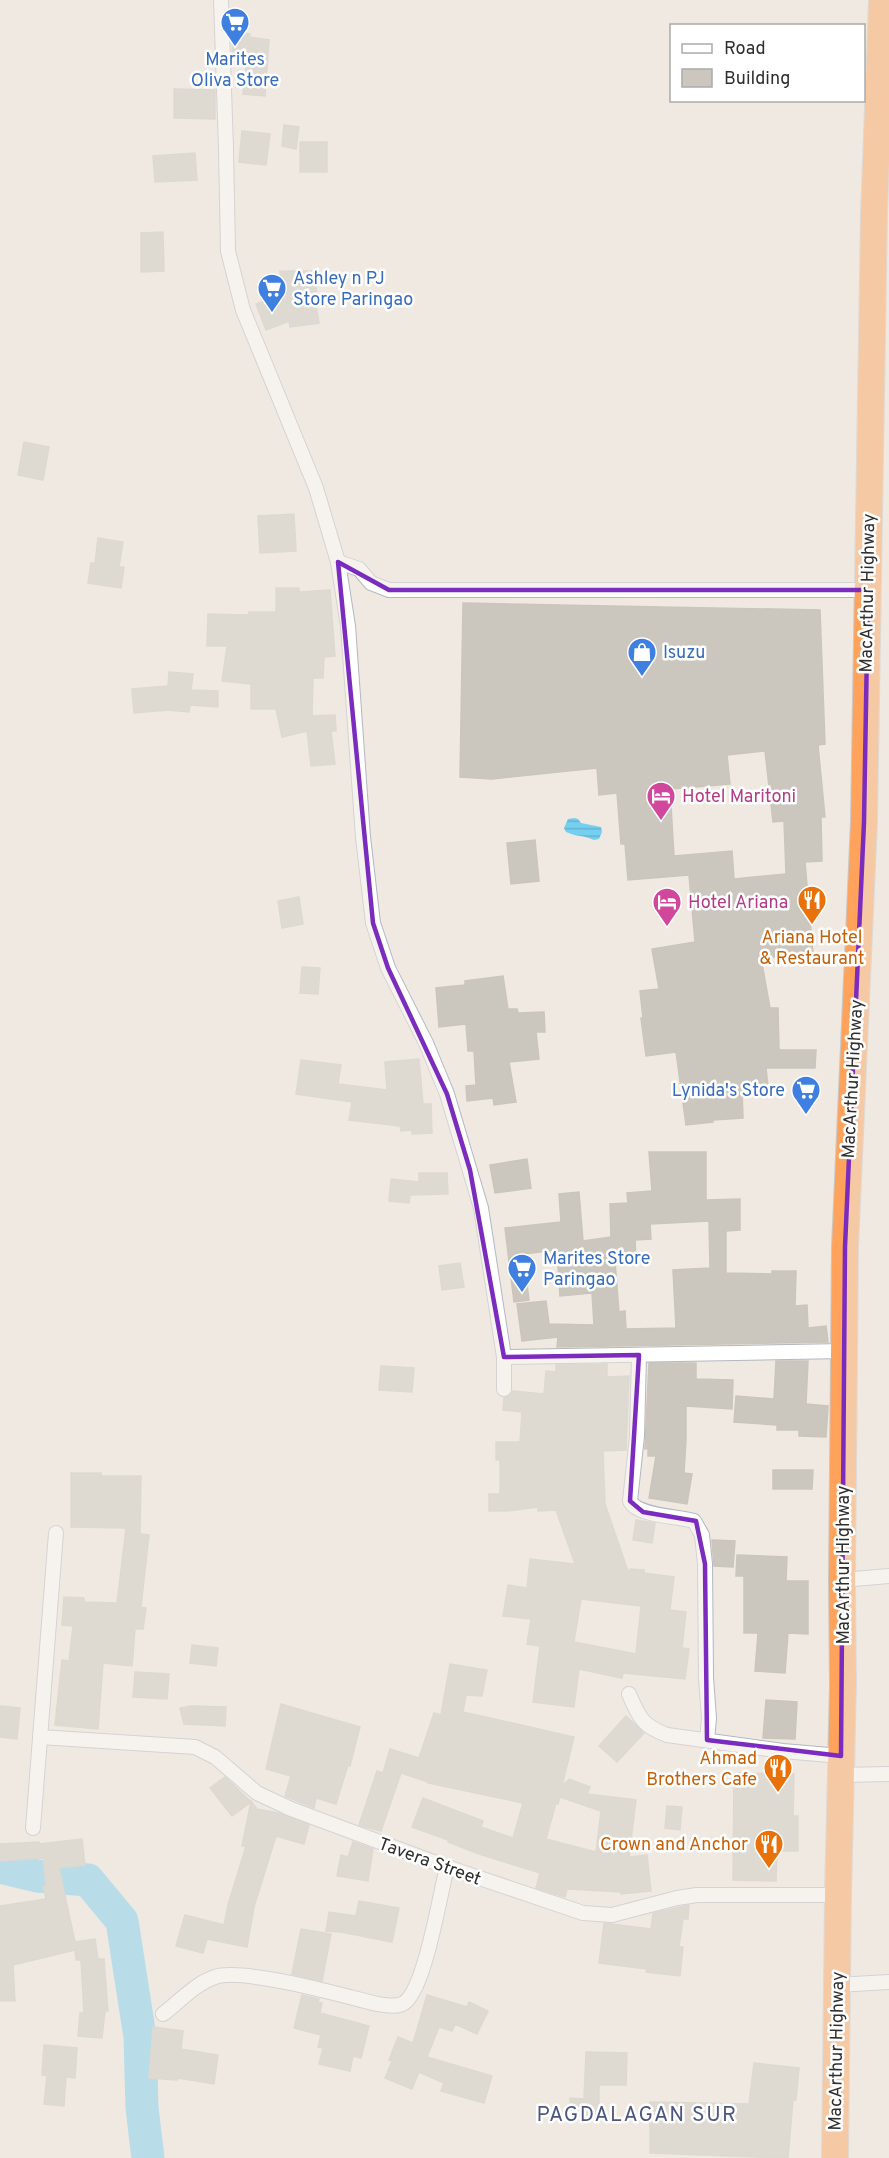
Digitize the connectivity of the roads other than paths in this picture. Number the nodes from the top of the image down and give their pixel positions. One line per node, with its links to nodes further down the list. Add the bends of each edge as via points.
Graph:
1 (221, 0): 5 (street, via 228,251 243,310 316,488)
2 (882, 0): 3 (highway, MacArthur Highway)
3 (884, 88): 4 (highway, MacArthur Highway)
4 (882, 172): 6 (highway, MacArthur Highway, via 868,465)
5 (338, 562): 6 (street, via 359,569 371,583 389,590); 9 (street, via 348,626 373,923 388,968 426,1042 447,1094 470,1170 481,1208)
6 (868, 590): 7 (highway, MacArthur Highway, via 864,822)
7 (844, 1352): 8 (street); 13 (highway, MacArthur Highway)
8 (639, 1355): 9 (street); 16 (street, via 630,1501 643,1512 693,1521 702,1535)
9 (504, 1357): 10 (street)
10 (504, 1389)
11 (56, 1533): 15 (street)
12 (889, 1576): 13 (street)
13 (842, 1580): 17 (highway, MacArthur Highway)
14 (629, 1694): 16 (street, via 638,1715 650,1729)
15 (40, 1737): 19 (street); 20 (street, Tavera Street, via 195,1747 215,1757 273,1802)
16 (707, 1740): 17 (street, via 783,1751)
17 (841, 1766): 18 (street); 21 (highway, MacArthur Highway)
18 (889, 1774)
19 (33, 1828)
20 (447, 1867): 21 (street, Tavera Street, via 599,1915 697,1894); 24 (street, via 422,1974 410,1998 402,2004 377,2004 250,1976 221,1975 207,1980)
21 (838, 1895): 23 (highway, MacArthur Highway)
22 (889, 1982): 23 (street)
23 (837, 1985): 25 (highway, MacArthur Highway)
24 (163, 2014)
25 (835, 2158)

